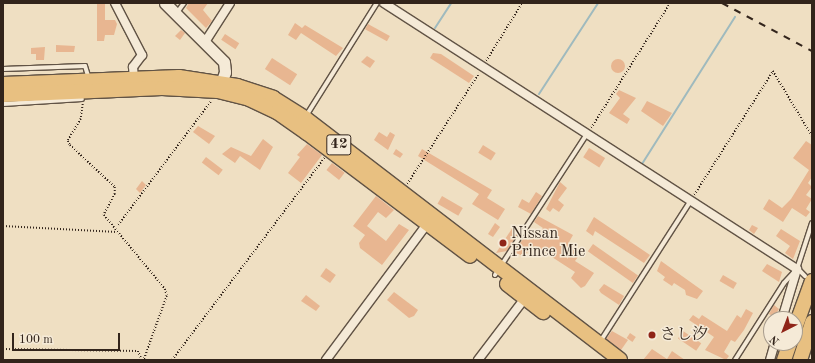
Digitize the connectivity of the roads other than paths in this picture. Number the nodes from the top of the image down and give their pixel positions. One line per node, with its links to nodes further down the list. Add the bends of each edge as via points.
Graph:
1 (115, 3): 10 (street, via 142,55 133,67)
2 (165, 3): 7 (main road)
3 (184, 3): 7 (lane)
4 (230, 3): 8 (street)
5 (377, 3): 17 (lane)
6 (384, 3): 18 (street)
7 (176, 14): 8 (main road)
8 (205, 42): 13 (main road, via 224,62)
9 (3, 69): 11 (lane, via 85,66)
10 (134, 78): 11 (highway, 42); 13 (highway, 42, via 179,77)
11 (90, 80): 12 (highway, 42)
12 (3, 84)
13 (220, 87): 14 (highway, 42); 17 (highway, 42, via 273,98); 21 (highway, 42, via 278,112)
14 (3, 95)
15 (82, 99): 16 (lane)
16 (3, 104)
17 (305, 118): 23 (highway, 42, via 402,192)
18 (587, 133): 19 (street); 23 (lane)
19 (691, 200): 22 (street); 29 (lane)
20 (812, 223): 22 (lane)
21 (427, 224): 23 (highway, 42); 31 (street)
22 (797, 269): 24 (lane); 26 (street); 35 (lane, via 784,283)
23 (498, 271): 25 (highway, 42); 29 (highway, 42)
24 (809, 278): 27 (highway)
25 (525, 298): 32 (street); 33 (highway, 42)
26 (784, 311)
27 (800, 311)
28 (812, 322): 36 (highway)
29 (598, 344): 34 (highway, 42)
30 (812, 355): 37 (highway)
31 (326, 360)
32 (478, 360)
33 (605, 360)
34 (620, 360)
35 (735, 360)
36 (800, 360)
37 (810, 360)

